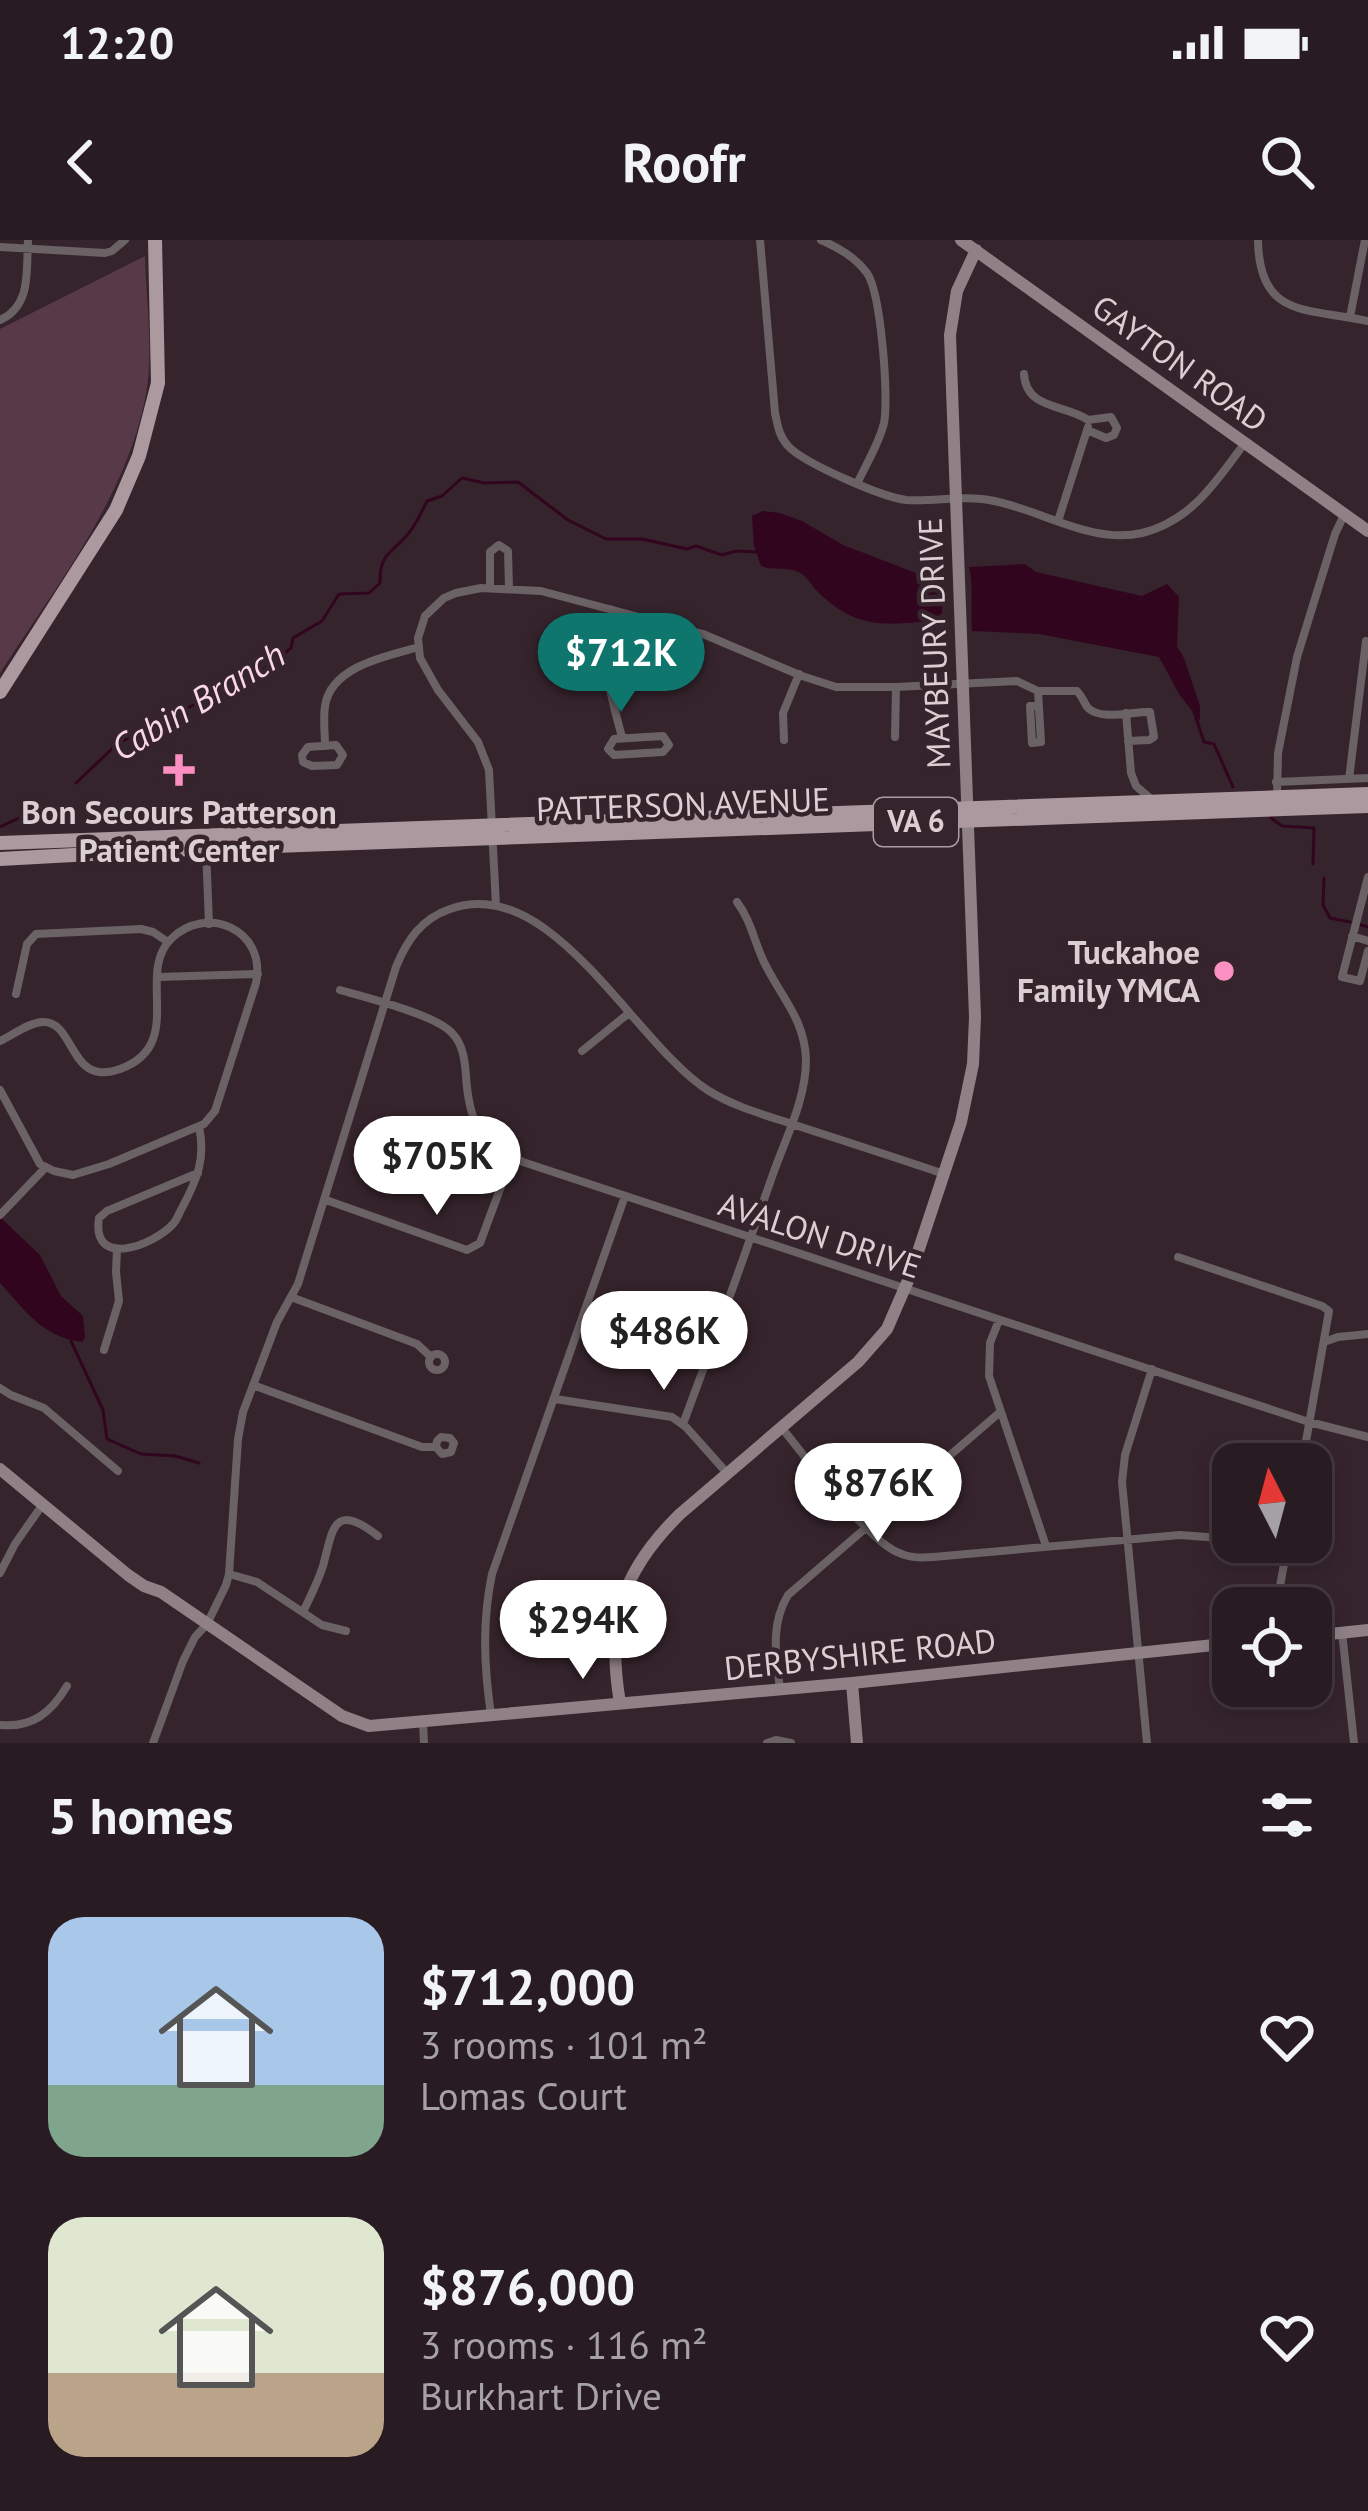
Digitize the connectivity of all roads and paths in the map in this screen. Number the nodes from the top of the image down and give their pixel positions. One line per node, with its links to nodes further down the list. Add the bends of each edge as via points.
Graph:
1 (125, 240): 8 (street, via 105,253)
2 (155, 240): 29 (main road, via 158,382 139,456 116,510)
3 (760, 240): 16 (street, via 778,430 790,448)
4 (821, 240): 16 (street, via 863,268 877,301 886,411)
5 (961, 240): 9 (street, GAYTON ROAD)
6 (1258, 240): 11 (street, via 1261,273 1283,303)
7 (1365, 240): 11 (street)
8 (28, 244): 10 (street); 12 (street, via 22,302)
9 (978, 245): 15 (street, GAYTON ROAD); 17 (street, MAYBEURY DRIVE, via 950,322)
10 (0, 247)
11 (1350, 317): 13 (street)
12 (0, 320)
13 (1368, 321)
14 (1024, 374): 19 (street, via 1033,397 1088,425)
15 (1245, 443): 18 (street, GAYTON ROAD); 19 (street, via 1203,498 1158,527 1117,536)
16 (857, 484): 17 (street, via 900,499)
17 (956, 499): 19 (street, via 997,501); 27 (street, MAYBEURY DRIVE)
18 (1345, 514): 20 (street, GAYTON ROAD); 40 (street, via 1298,657)
19 (1058, 520)
20 (1368, 531)
21 (490, 588): 22 (street); 22 (street, via 490,552 499,545 509,553); 25 (street, via 456,593 431,608)
22 (509, 588): 23 (street)
23 (610, 609): 26 (street, via 703,634); 34 (street, via 604,663)
24 (1366, 640): 39 (street)
25 (419, 646): 37 (street, via 338,680 325,704); 45 (street, via 438,690 478,742)
26 (799, 674): 28 (street, via 836,687); 35 (street, via 783,713)
27 (962, 685): 28 (street); 30 (street, via 1017,681); 44 (street, MAYBEURY DRIVE)
28 (896, 687): 33 (street)
29 (0, 692)
30 (1038, 692): 31 (street); 32 (street, via 1077,691 1098,714)
31 (1039, 706)
32 (1126, 712): 36 (street); 36 (street, via 1150,712 1154,737)
33 (895, 736)
34 (622, 737): 34 (street, via 609,743 614,755 669,746 663,736)
35 (784, 740)
36 (1128, 741): 42 (street, via 1134,783)
37 (325, 746): 37 (street, via 340,748 339,763 303,762 308,747)
38 (1368, 778): 39 (street)
39 (1349, 779): 40 (street)
40 (1276, 789): 41 (main road, PATTERSON AVENUE / VA 6); 42 (main road, PATTERSON AVENUE / VA 6)
41 (1368, 794)
42 (1153, 802): 44 (main road, PATTERSON AVENUE / VA 6)
43 (1368, 806): 44 (main road, PATTERSON AVENUE / VA 6)
44 (967, 814): 45 (main road, PATTERSON AVENUE / VA 6); 71 (street, MAYBEURY DRIVE, via 974,1051)
45 (494, 831): 46 (main road, PATTERSON AVENUE / VA 6); 51 (street)
46 (206, 842): 47 (main road, PATTERSON AVENUE / VA 6); 48 (main road, PATTERSON AVENUE / VA 6); 52 (street)
47 (0, 843)
48 (0, 860)
49 (1368, 877): 53 (street)
50 (737, 902): 66 (street, via 804,1042 805,1078)
51 (496, 906): 61 (street, via 456,907 416,930); 62 (street, via 570,948)
52 (209, 924): 55 (street); 57 (street, via 245,937)
53 (1352, 936): 54 (street); 56 (street, via 1342,977 1360,981)
54 (1368, 941)
55 (168, 942): 58 (street); 60 (street, via 146,930 36,934)
56 (1368, 951)
57 (258, 974): 58 (street); 67 (street, via 215,1111)
58 (158, 977): 63 (street, via 151,1046 117,1071 88,1069 49,1021)
59 (340, 990): 61 (street, AVALON DRIVE)
60 (16, 994)
61 (385, 1005): 68 (street, AVALON DRIVE, via 454,1034 474,1122); 73 (street)
62 (628, 1013): 64 (street); 66 (street, via 694,1081)
63 (0, 1041)
64 (582, 1051)
65 (0, 1090): 69 (street)
66 (791, 1124): 71 (street); 75 (street)
67 (199, 1126): 69 (street, via 73,1175); 70 (street)
68 (512, 1157): 72 (street, AVALON DRIVE); 73 (street, via 480,1243 467,1250)
69 (46, 1167): 74 (street)
70 (198, 1173): 76 (street, via 172,1225); 76 (street, via 99,1218 103,1242)
71 (944, 1174): 78 (street, MAYBEURY DRIVE)
72 (625, 1196): 75 (street, AVALON DRIVE); 88 (street)
73 (326, 1200): 79 (street)
74 (2, 1214)
75 (751, 1238): 78 (street, AVALON DRIVE); 91 (street)
76 (117, 1250): 83 (street, via 119,1301)
77 (1178, 1257): 82 (street, via 1322,1306 1329,1311)
78 (905, 1289): 80 (street, AVALON DRIVE); 92 (street, MAYBEURY DRIVE, via 874,1346)
79 (291, 1298): 84 (street, via 417,1344); 86 (street)
80 (998, 1319): 85 (street, AVALON DRIVE); 89 (street, via 988,1376)
81 (1368, 1334): 82 (street)
82 (1324, 1342): 90 (street)
83 (104, 1350)
84 (431, 1357)
85 (1152, 1370): 90 (street, AVALON DRIVE); 103 (street, via 1123,1465)
86 (253, 1385): 95 (street); 106 (street, via 238,1439)
87 (0, 1388): 97 (street, via 44,1408)
88 (554, 1399): 91 (street, via 658,1413); 119 (street, via 487,1597)
89 (999, 1413): 100 (street); 104 (street)
90 (1310, 1422): 93 (street, AVALON DRIVE); 94 (street)
91 (683, 1424): 98 (street)
92 (782, 1428): 98 (street, MAYBEURY DRIVE); 100 (street)
93 (1368, 1437)
94 (1306, 1443)
95 (436, 1447)
96 (0, 1469): 99 (street, DERBYSHIRE ROAD)
97 (118, 1471)
98 (728, 1474): 118 (street, MAYBEURY DRIVE, via 659,1535 629,1580 614,1641)
99 (43, 1504): 105 (street); 108 (street, DERBYSHIRE ROAD, via 128,1575)
100 (866, 1526): 104 (street, via 888,1548 913,1557); 117 (street, via 783,1604 775,1637)
101 (378, 1536): 107 (street, via 355,1521 335,1526)
102 (1212, 1536): 103 (street)
103 (1128, 1540): 104 (street); 114 (street)
104 (1046, 1546)
105 (0, 1573)
106 (229, 1574): 107 (street); 108 (street)
107 (303, 1612): 110 (street)
108 (207, 1624): 120 (street, DERBYSHIRE ROAD, via 351,1721); 122 (street, via 183,1661)
109 (1368, 1630): 111 (street)
110 (346, 1631)
111 (1342, 1633): 112 (street); 128 (street)
112 (1332, 1634)
113 (1212, 1645): 114 (street, DERBYSHIRE ROAD)
114 (1138, 1653): 115 (street, DERBYSHIRE ROAD); 127 (street)
115 (851, 1682): 117 (street, DERBYSHIRE ROAD); 126 (street)
116 (67, 1686): 121 (street, via 37,1720)
117 (780, 1689): 118 (street, DERBYSHIRE ROAD)
118 (620, 1703): 119 (street, DERBYSHIRE ROAD)
119 (491, 1715): 120 (street, DERBYSHIRE ROAD)
120 (423, 1722): 123 (street)
121 (0, 1725)
122 (153, 1743)
123 (424, 1743)
124 (766, 1743): 125 (street)
125 (791, 1743)
126 (857, 1743)
127 (1147, 1743)
128 (1354, 1743)

